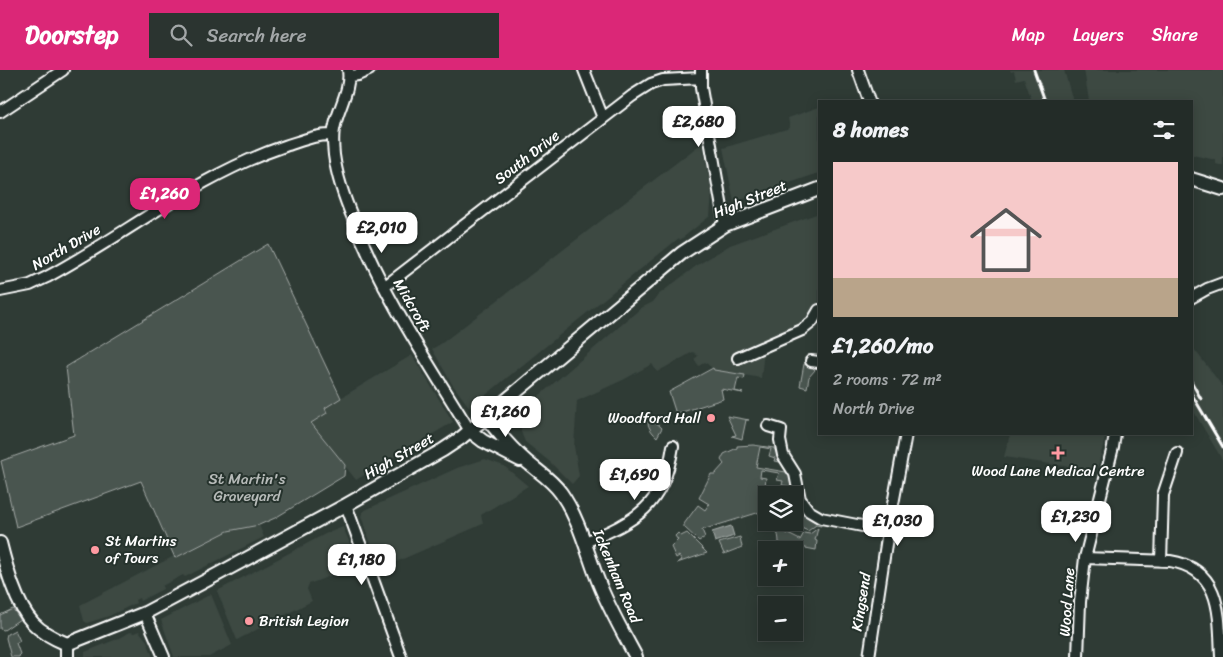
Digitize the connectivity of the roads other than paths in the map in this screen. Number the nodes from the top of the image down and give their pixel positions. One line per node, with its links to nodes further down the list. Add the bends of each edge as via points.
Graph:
1 (63, 70): 8 (street)
2 (369, 70): 5 (street, via 358,75)
3 (584, 70): 9 (street)
4 (858, 70): 7 (street)
5 (349, 73): 10 (street, Midcroft, via 348,87)
6 (701, 74): 9 (street, South Drive, via 656,82); 14 (street)
7 (869, 100)
8 (0, 112)
9 (603, 118): 16 (street, South Drive)
10 (333, 135): 16 (street, Midcroft, via 335,163 346,202); 17 (street, North Drive, via 314,137 236,165 202,182 47,277 30,285)
11 (1193, 180): 13 (main road)
12 (818, 189): 14 (main road, High Street)
13 (1223, 189)
14 (725, 225): 21 (main road, High Street, via 682,253)
15 (1223, 283): 18 (street)
16 (384, 287): 23 (street, Midcroft)
17 (0, 291)
18 (1193, 297)
19 (818, 312): 20 (street, via 802,330)
20 (738, 358)
21 (486, 417): 23 (main road, High Street); 28 (main road, Ickenham Road, via 500,436)
22 (768, 426): 30 (street, via 781,430 783,455 795,474 800,499 809,511 821,518)
23 (470, 431): 28 (main road, Ickenham Road); 29 (main road, High Street)
24 (906, 435): 30 (street, Kingsend)
25 (1115, 435): 33 (street, Wood Lane)
26 (673, 446): 31 (street, via 663,483 646,507 626,524)
27 (1177, 453): 34 (street, via 1163,495)
28 (530, 464): 31 (main road, Ickenham Road, via 560,491)
29 (346, 505): 36 (main road, High Street); 39 (street)
30 (888, 530): 41 (street, Kingsend)
31 (585, 542): 40 (main road, Ickenham Road, via 597,579)
32 (0, 543): 35 (main road)
33 (1085, 558): 34 (street); 42 (street, Wood Lane)
34 (1161, 561): 43 (street, via 1187,566 1203,576 1210,586 1218,608)
35 (4, 571): 37 (main road, via 27,616)
36 (145, 613): 37 (main road, High Street); 38 (street)
37 (67, 650)
38 (164, 657)
39 (401, 657)
40 (636, 657)
41 (869, 657)
42 (1078, 657)
43 (1221, 657)

